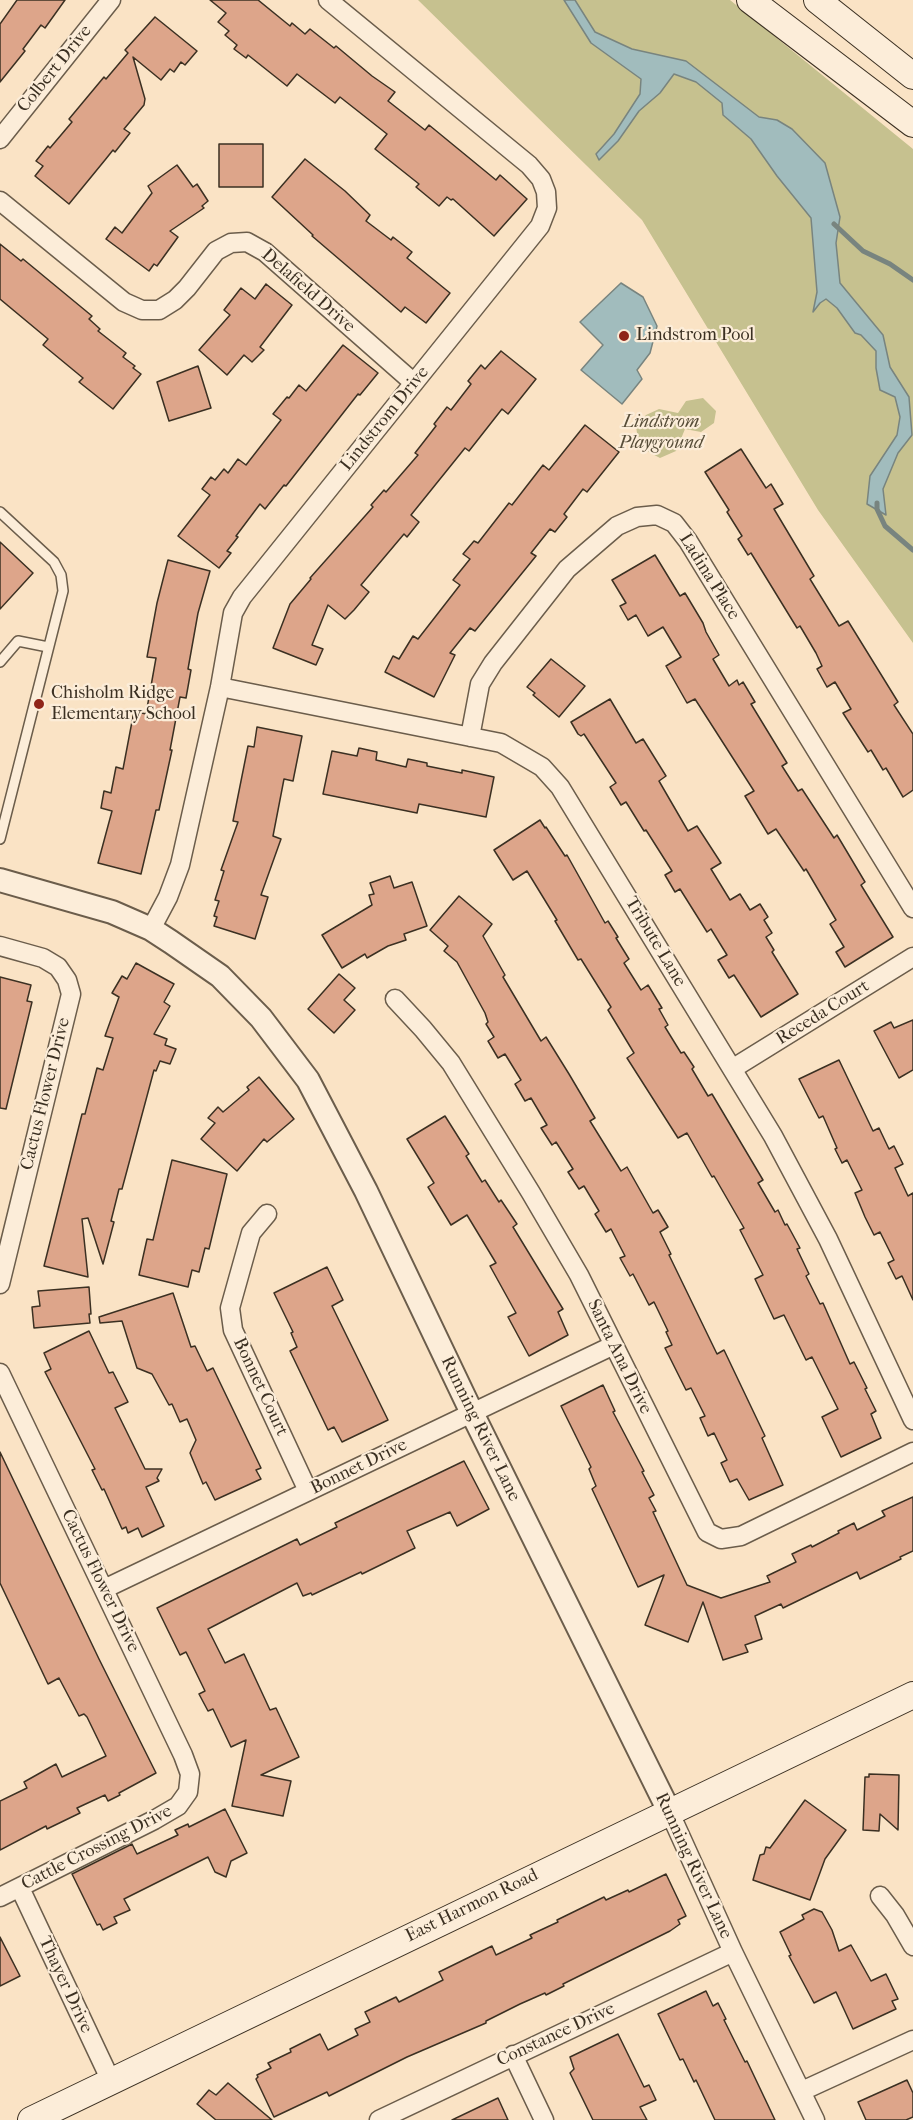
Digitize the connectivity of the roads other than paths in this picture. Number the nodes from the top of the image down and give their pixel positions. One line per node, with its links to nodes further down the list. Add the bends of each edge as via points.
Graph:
1 (111, 0): 7 (street, Colbert Drive)
2 (328, 0): 9 (street, Lindstrom Drive, via 529,165 546,192 547,208 540,226)
3 (750, 0): 6 (main road)
4 (817, 0): 5 (main road)
5 (913, 75)
6 (913, 124)
7 (0, 139)
8 (0, 201): 9 (street, Delafield Drive, via 124,302 142,310 159,310 175,300 216,251 231,243 247,242 265,252)
9 (414, 383): 13 (street, Lindstrom Drive, via 242,597 233,613)
10 (0, 512): 11 (lane, via 54,562 60,575 63,591)
11 (48, 647): 12 (lane, via 18,641); 15 (lane)
12 (0, 662)
13 (220, 687): 14 (street, Tribute Lane); 18 (street, Lindstrom Drive, via 180,865)
14 (470, 737): 17 (street, Ladina Place, via 480,684 567,569 617,526 637,517 657,515 675,523 688,541); 22 (street, Tribute Lane, via 501,743 521,754 542,767 560,787)
15 (0, 839)
16 (0, 880): 18 (street, Running River Lane, via 112,912)
17 (913, 908)
18 (150, 929): 27 (street, Running River Lane, via 220,976 261,1018 308,1080)
19 (0, 946): 24 (street, Cactus Flower Drive, via 43,958 58,967 71,994)
20 (913, 957): 22 (street, Receda Court)
21 (395, 999): 25 (street, Santa Ana Drive, via 451,1063 573,1265)
22 (732, 1069): 28 (street, Tribute Lane, via 828,1239)
23 (267, 1214): 30 (street, Bonnet Court, via 251,1233 230,1308 233,1330)
24 (0, 1284)
25 (614, 1345): 27 (street, Bonnet Drive); 29 (street, Santa Ana Drive, via 697,1516 707,1532 721,1539 741,1536)
26 (0, 1373): 31 (street, Cactus Flower Drive)
27 (472, 1413): 30 (street, Bonnet Drive); 34 (street, Running River Lane)
28 (913, 1420)
29 (913, 1452)
30 (308, 1491): 31 (street, Bonnet Drive)
31 (104, 1589): 33 (street, Cactus Flower Drive, via 183,1755 189,1774)
32 (913, 1695): 34 (main road, East Harmon Road)
33 (188, 1792): 35 (street, Cattle Crossing Drive, via 178,1806 154,1820)
34 (669, 1811): 39 (street, Running River Lane); 42 (main road, East Harmon Road)
35 (20, 1888): 37 (street, Cattle Crossing Drive); 42 (street, Thayer Drive)
36 (880, 1896): 38 (street)
37 (0, 1897)
38 (913, 1946)
39 (733, 1952): 41 (street, Constance Drive); 43 (street, Running River Lane)
40 (913, 2040): 43 (street)
41 (513, 2055): 45 (street, Constance Drive); 46 (street)
42 (111, 2081): 44 (main road, East Harmon Road)
43 (802, 2091): 47 (street, Running River Lane)
44 (31, 2120)
45 (379, 2120)
46 (544, 2120)
47 (815, 2120)

